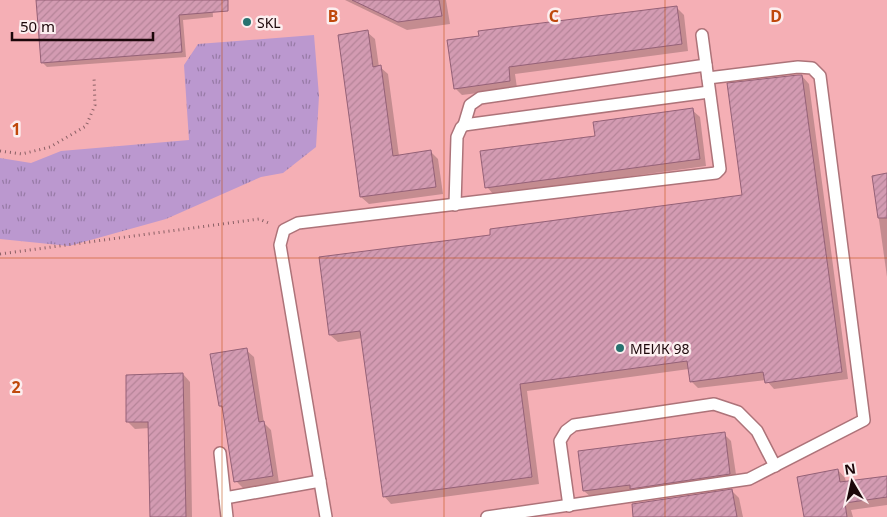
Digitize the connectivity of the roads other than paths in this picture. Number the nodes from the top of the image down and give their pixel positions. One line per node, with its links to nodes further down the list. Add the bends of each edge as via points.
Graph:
1 (702, 35): 2 (lane)
2 (706, 65): 3 (lane); 5 (lane, via 480,98 470,105)
3 (708, 78): 4 (lane); 8 (lane, via 798,67 812,68 820,76 864,420)
4 (709, 92): 5 (lane); 6 (lane, via 720,169 716,173)
5 (464, 125): 6 (lane, via 457,137)
6 (455, 204): 9 (lane, via 298,223 284,230 280,245)
7 (220, 453): 10 (lane)
8 (775, 466): 11 (lane, via 749,479); 11 (lane, via 757,431 738,412 714,404 574,426 560,441)
9 (320, 481): 10 (lane); 13 (lane)
10 (225, 498): 12 (lane)
11 (569, 506): 14 (lane)
12 (227, 517)
13 (326, 517)
14 (487, 517)

